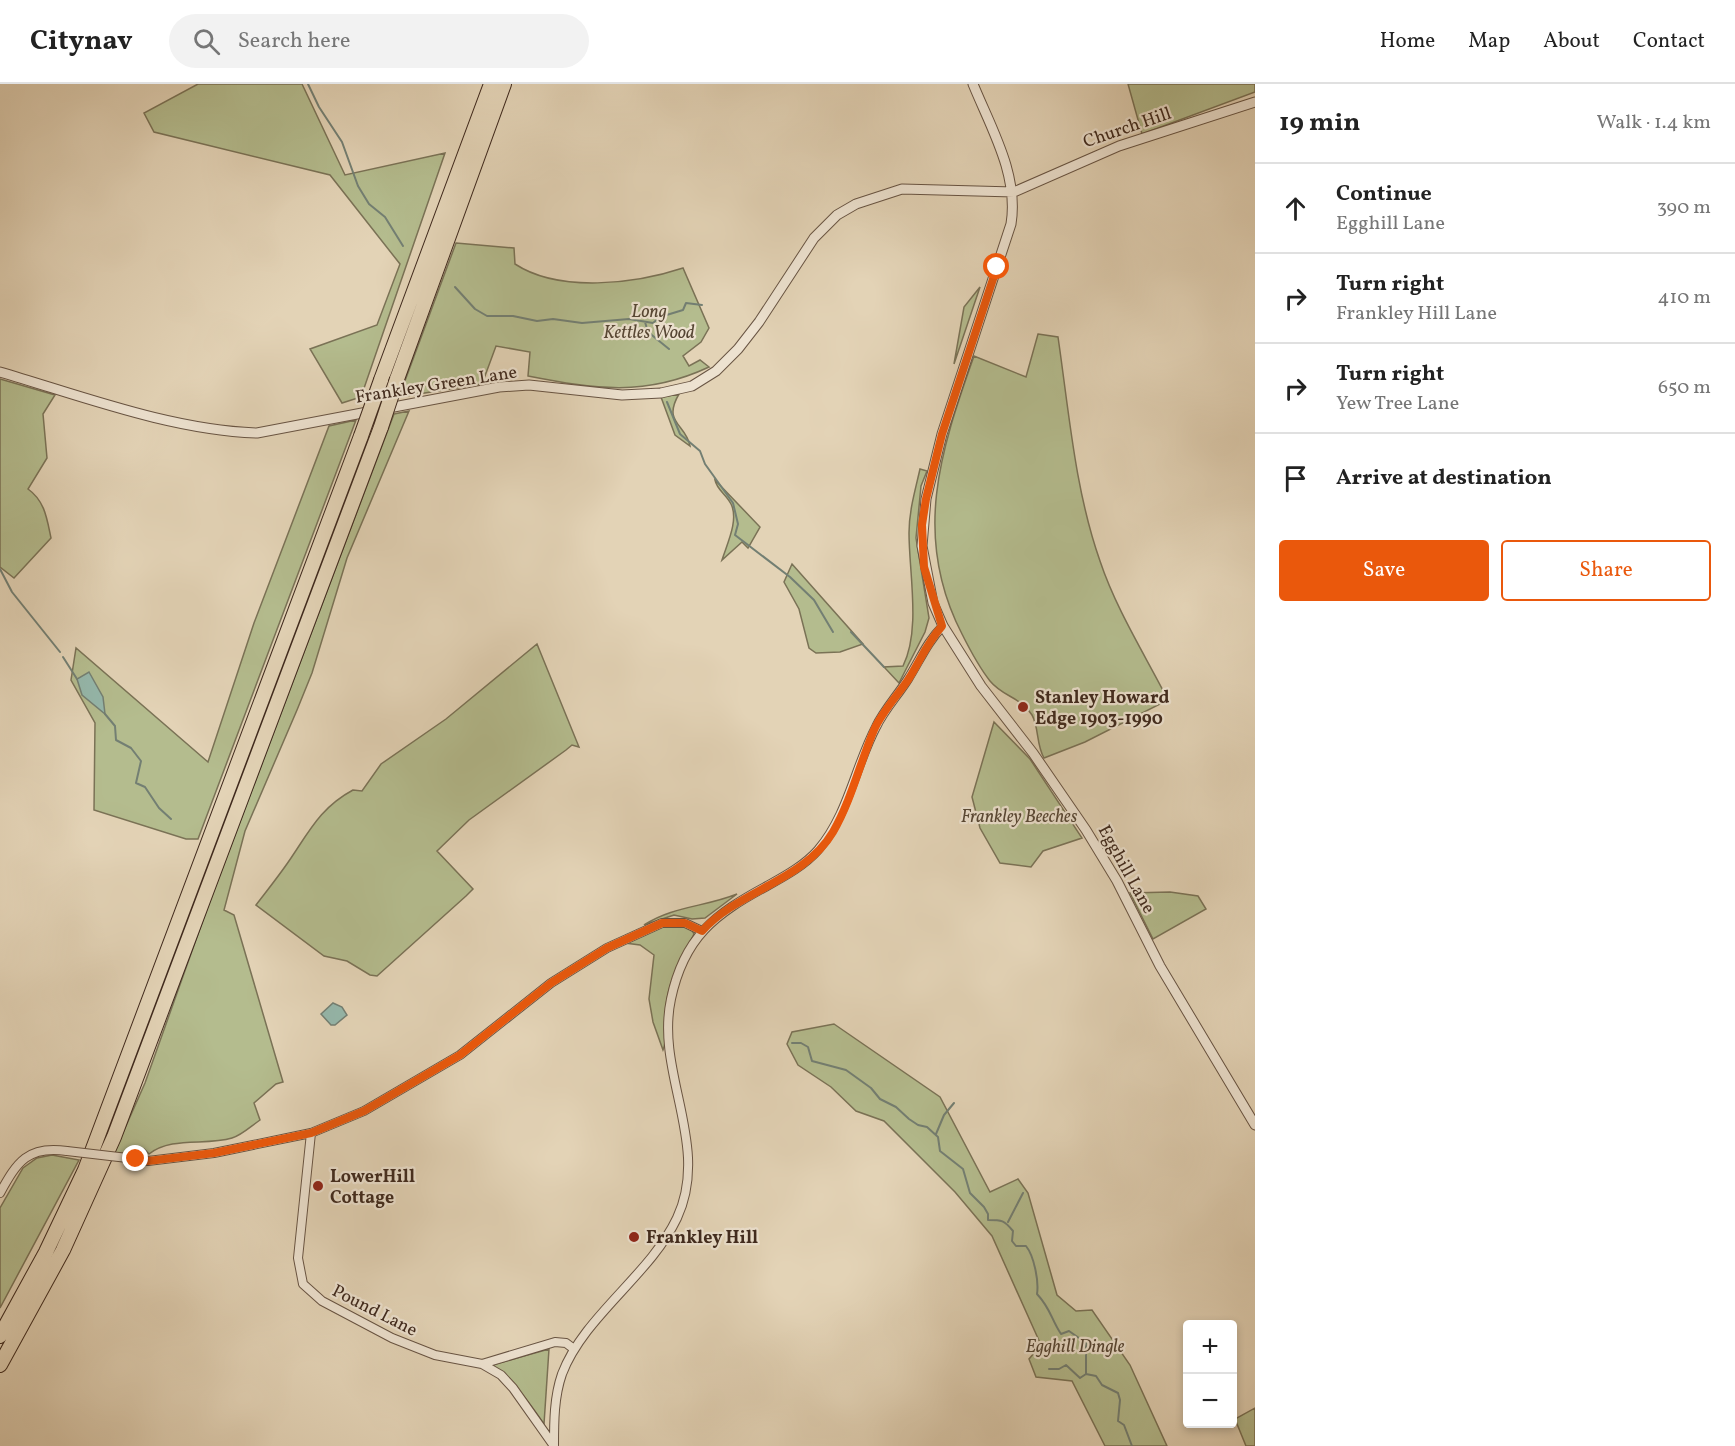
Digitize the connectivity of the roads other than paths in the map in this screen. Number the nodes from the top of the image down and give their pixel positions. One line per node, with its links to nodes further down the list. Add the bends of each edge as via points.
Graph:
1 (491, 84): 12 (highway, bridge, via 85,1170)
2 (504, 84): 15 (highway, bridge, via 381,427 114,1137 63,1250)
3 (973, 84): 5 (street)
4 (1255, 102): 5 (street, Church Hill, via 1119,146)
5 (1014, 192): 6 (street, Frankley Green Lane, via 902,189 849,207 814,238 738,349 702,381 678,391 622,395 540,386 499,387 247,433 217,432 171,421); 7 (street, Egghill Lane, via 1011,224 942,434 926,499 922,525 924,567)
6 (0, 372)
7 (942, 626): 8 (street, via 929,640 876,726 833,832 799,867 728,907); 9 (street, Egghill Lane, via 981,687 1086,830 1160,966)
8 (702, 931): 10 (street, via 685,923 662,923 607,948 551,983 460,1055 364,1111); 13 (street, via 683,964 668,1016 669,1056 689,1151 687,1183 678,1217 662,1245)
9 (1255, 1125)
10 (311, 1133): 11 (street, bridge, via 214,1153 148,1161 47,1149 27,1155); 14 (street, Pound Lane, via 298,1258 303,1284 322,1301 392,1338 435,1355)
11 (0, 1193)
12 (0, 1336)
13 (574, 1349): 14 (street, Pound Lane, via 555,1342); 16 (street, via 558,1392)
14 (482, 1364): 16 (street, Pound Lane, via 513,1388)
15 (0, 1365)
16 (554, 1446)

